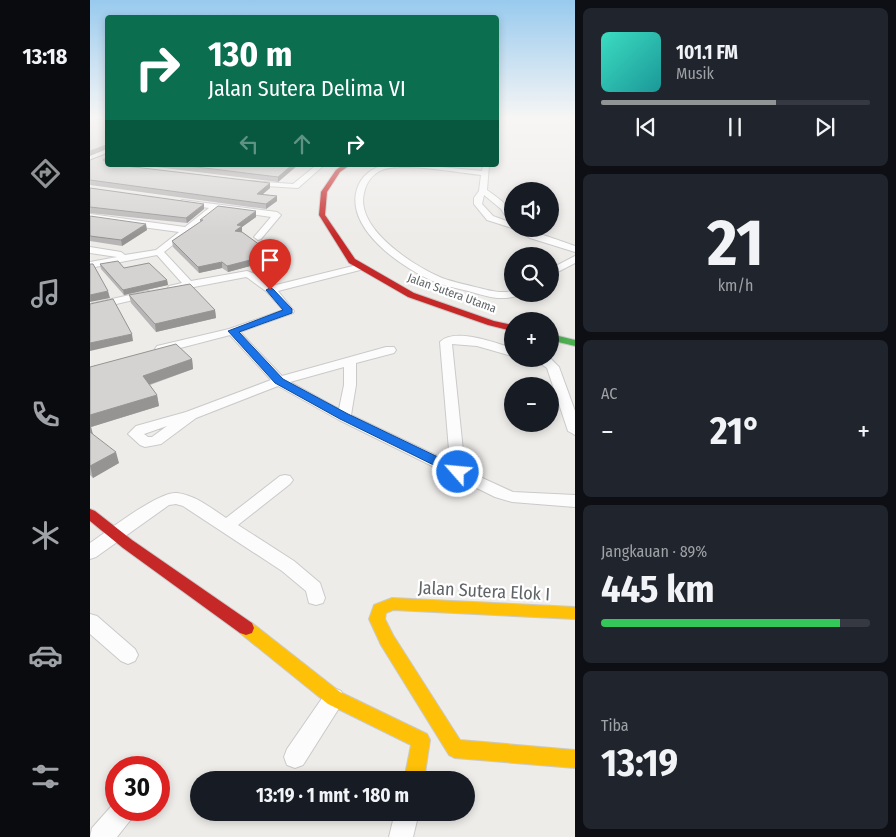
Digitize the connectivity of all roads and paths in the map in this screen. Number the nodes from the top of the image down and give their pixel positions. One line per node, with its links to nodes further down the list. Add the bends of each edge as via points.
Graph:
1 (318, 167): 4 (street, via 295,186)
2 (344, 167): 19 (street, Jalan Sutera Utama, via 324,192 322,215)
3 (485, 169): 5 (street); 24 (street, via 379,168 361,186 358,208 370,231 396,256 438,280)
4 (245, 182)
5 (483, 190): 8 (street); 10 (street, via 478,204 490,218)
6 (178, 201): 7 (street)
7 (217, 206): 11 (street); 12 (street, via 278,215)
8 (504, 208)
9 (90, 217): 11 (street)
10 (504, 223)
11 (186, 230): 16 (street)
12 (258, 237)
13 (536, 237): 14 (street)
14 (575, 248)
15 (90, 250): 17 (street)
16 (159, 252): 17 (street); 22 (street)
17 (131, 257): 20 (street)
18 (575, 259): 21 (street)
19 (357, 264): 23 (street); 26 (street, Jalan Sutera Utama, via 411,295)
20 (90, 265)
21 (559, 268)
22 (189, 285): 23 (street, via 240,274 253,276); 25 (street)
23 (267, 288): 27 (street, via 288,311)
24 (504, 296)
25 (90, 307)
26 (504, 326)
27 (233, 331): 32 (street); 35 (street)
28 (559, 339): 29 (street)
29 (575, 343)
30 (390, 350): 33 (street)
31 (504, 350): 39 (street, via 459,338 446,342)
32 (147, 353)
33 (350, 362): 35 (street); 37 (street)
34 (554, 367): 38 (street)
35 (279, 381): 36 (street); 37 (street)
36 (191, 415)
37 (344, 417): 39 (street)
38 (575, 430)
39 (458, 472): 41 (street, via 512,496)
40 (285, 480): 43 (street)
41 (575, 500)
42 (90, 514): 44 (street)
43 (226, 526): 44 (street, via 190,502 176,498 164,502); 46 (street, via 288,566 314,588)
44 (114, 535): 45 (street); 50 (street, via 209,599)
45 (90, 552)
46 (316, 598)
47 (575, 613): 52 (street, Jalan Sutera Elok I, via 392,604 379,609 377,619 386,640 455,749)
48 (90, 622): 49 (street)
49 (128, 655)
50 (334, 698): 51 (street); 53 (street, via 421,740)
51 (295, 757)
52 (575, 759)
53 (416, 771)
54 (114, 821): 56 (street)
55 (405, 821): 57 (street)
56 (100, 837)
57 (401, 837)

